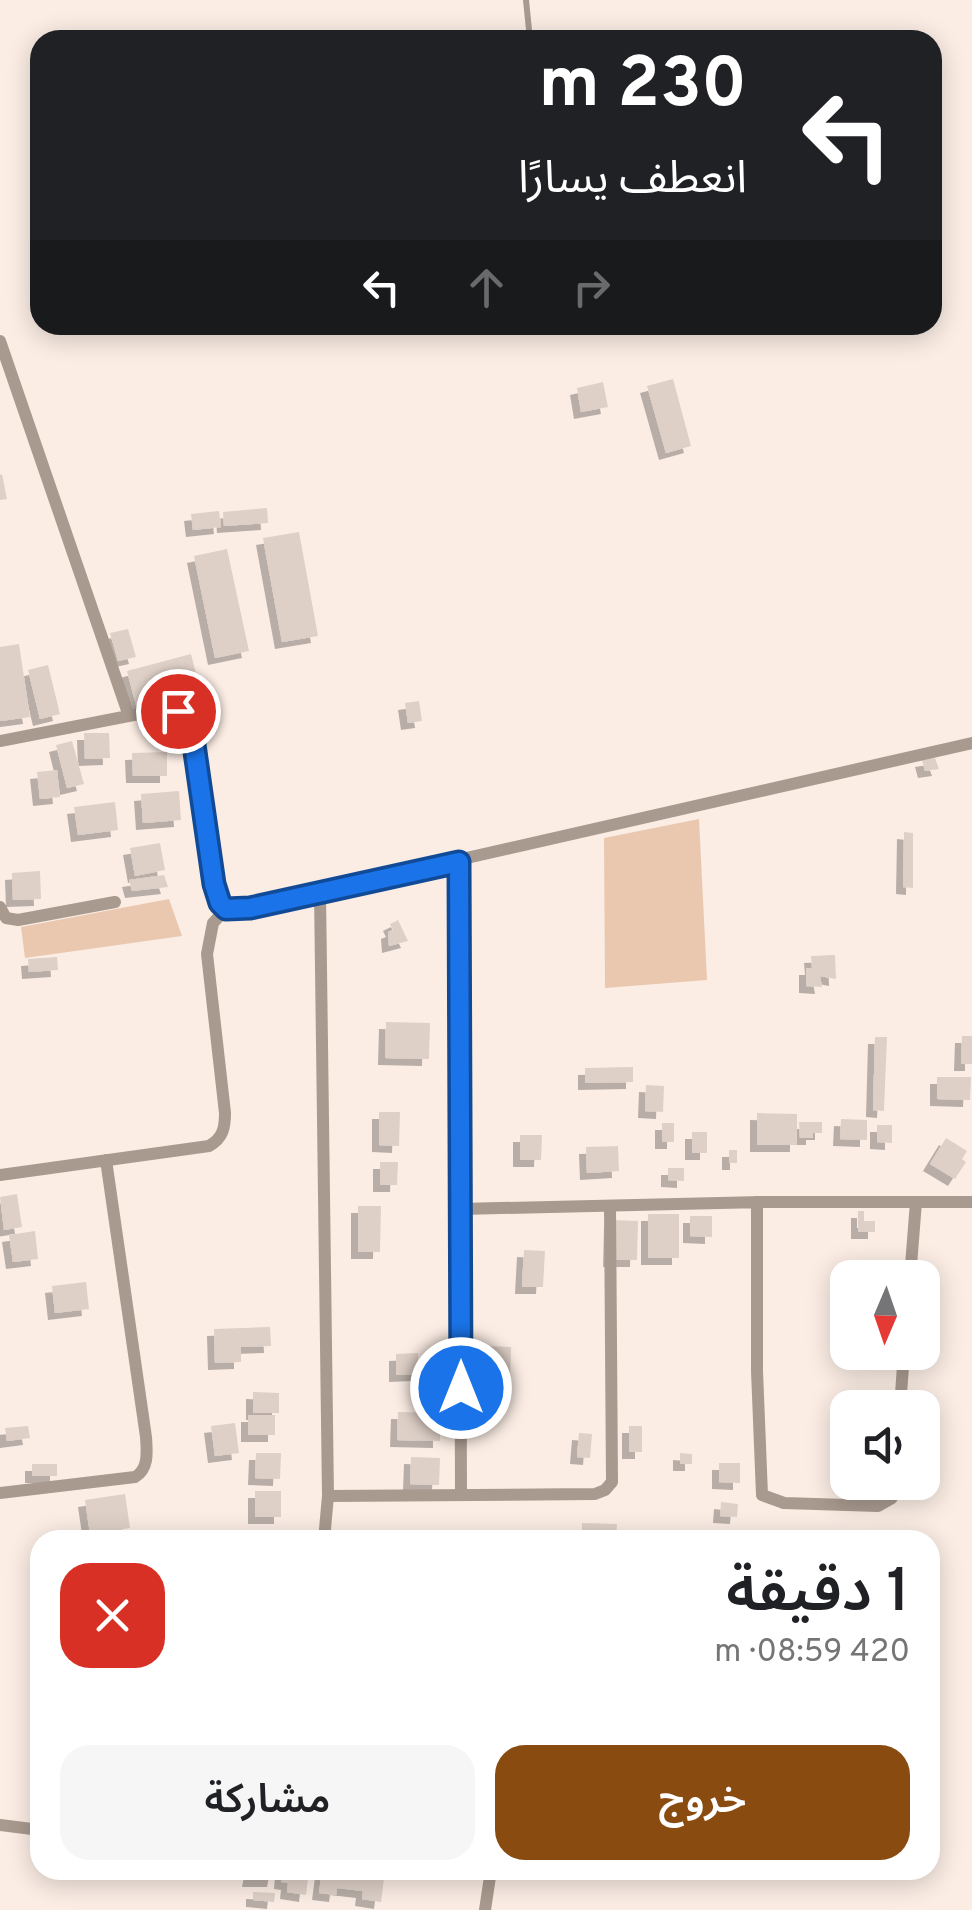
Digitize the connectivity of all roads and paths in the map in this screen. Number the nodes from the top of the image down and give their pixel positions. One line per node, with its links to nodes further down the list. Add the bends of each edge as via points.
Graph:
1 (526, 0): 2 (lane)
2 (529, 30)
3 (0, 341): 4 (street)
4 (129, 716): 5 (street); 11 (street, via 188,716 214,884)
5 (0, 742)
6 (972, 743): 7 (street)
7 (459, 862): 8 (street); 18 (street)
8 (320, 893): 11 (street); 22 (street)
9 (115, 902): 10 (street, via 18,920 6,918)
10 (0, 907)
11 (226, 909): 12 (street, via 213,923 207,954 222,1134 210,1146)
12 (106, 1160): 13 (street); 20 (street, via 145,1464 135,1477)
13 (0, 1175)
14 (757, 1202): 15 (street); 17 (street); 23 (street, via 762,1495 878,1506)
15 (916, 1202): 16 (street); 19 (street)
16 (972, 1202)
17 (610, 1206): 18 (street); 21 (street, via 612,1482 595,1494)
18 (461, 1209): 21 (street)
19 (911, 1260)
20 (0, 1494)
21 (461, 1495): 22 (street)
22 (328, 1496): 24 (street)
23 (888, 1500)
24 (325, 1530)
25 (0, 1824): 26 (street)
26 (30, 1828)
27 (490, 1880): 28 (street)
28 (486, 1910)

